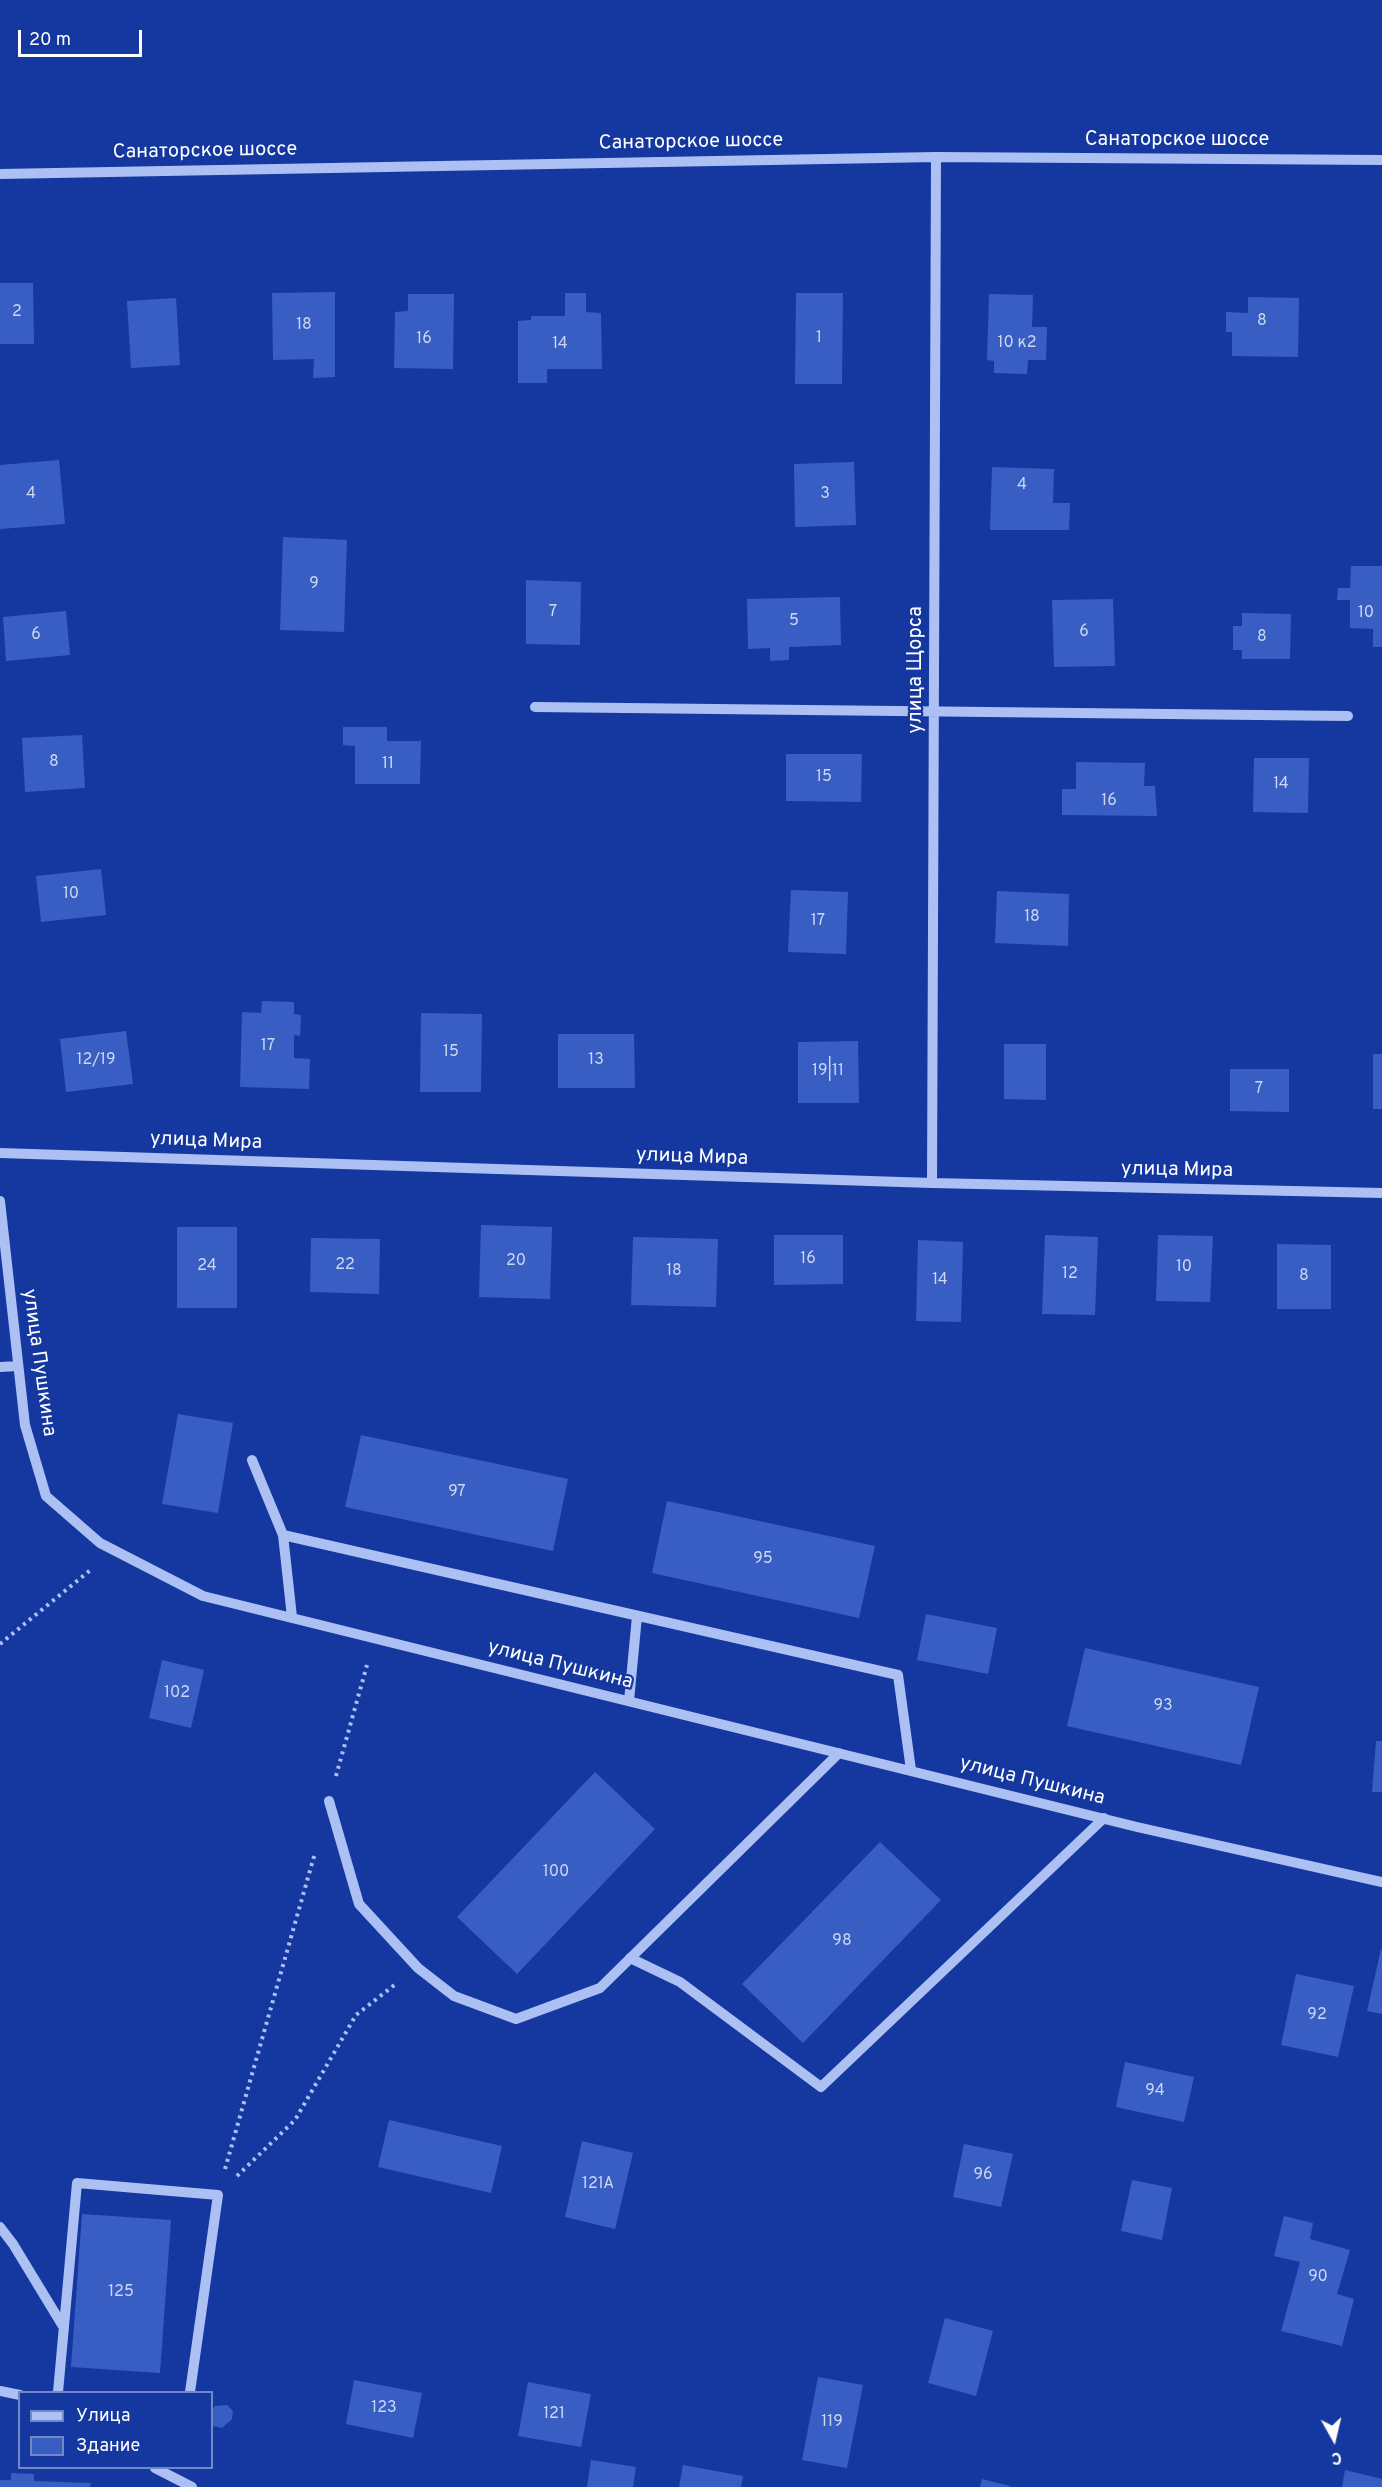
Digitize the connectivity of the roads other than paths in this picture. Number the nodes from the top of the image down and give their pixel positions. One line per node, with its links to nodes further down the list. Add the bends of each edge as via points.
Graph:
1 (936, 157): 2 (street, Санаторское шоссе); 3 (street, Санаторское шоссе); 5 (street, улица Щорса)
2 (1382, 160)
3 (0, 174)
4 (535, 707): 5 (street)
5 (935, 710): 6 (street); 8 (street, улица Щорса)
6 (1348, 716)
7 (0, 1153): 8 (street, улица Мира)
8 (932, 1183): 9 (street, улица Мира)
9 (1382, 1193)
10 (0, 1201): 11 (street, улица Пушкина)
11 (18, 1365): 12 (street); 16 (street, улица Пушкина, via 25,1425 46,1496 100,1543 203,1596)
12 (0, 1367)
13 (252, 1460): 14 (street)
14 (283, 1535): 15 (street); 16 (street)
15 (637, 1616): 17 (street); 19 (street, via 898,1675)
16 (292, 1617): 17 (street, улица Пушкина)
17 (629, 1701): 18 (street, улица Пушкина)
18 (839, 1753): 19 (street, улица Пушкина); 23 (street)
19 (911, 1770): 21 (street, улица Пушкина)
20 (329, 1801): 23 (street, via 360,1904 418,1968 454,1996 516,2019 600,1988)
21 (1104, 1818): 22 (street, улица Пушкина); 23 (street, via 821,2087 680,1982)
22 (1382, 1882)
23 (630, 1958)
24 (0, 2227): 25 (street)
25 (64, 2328): 27 (street); 28 (street, via 77,2183 218,2195)
26 (0, 2391): 29 (street)
27 (58, 2391)
28 (190, 2391)
29 (18, 2395)
30 (157, 2469): 32 (street)
31 (180, 2469): 32 (street)
32 (178, 2480): 33 (street)
33 (192, 2487)

